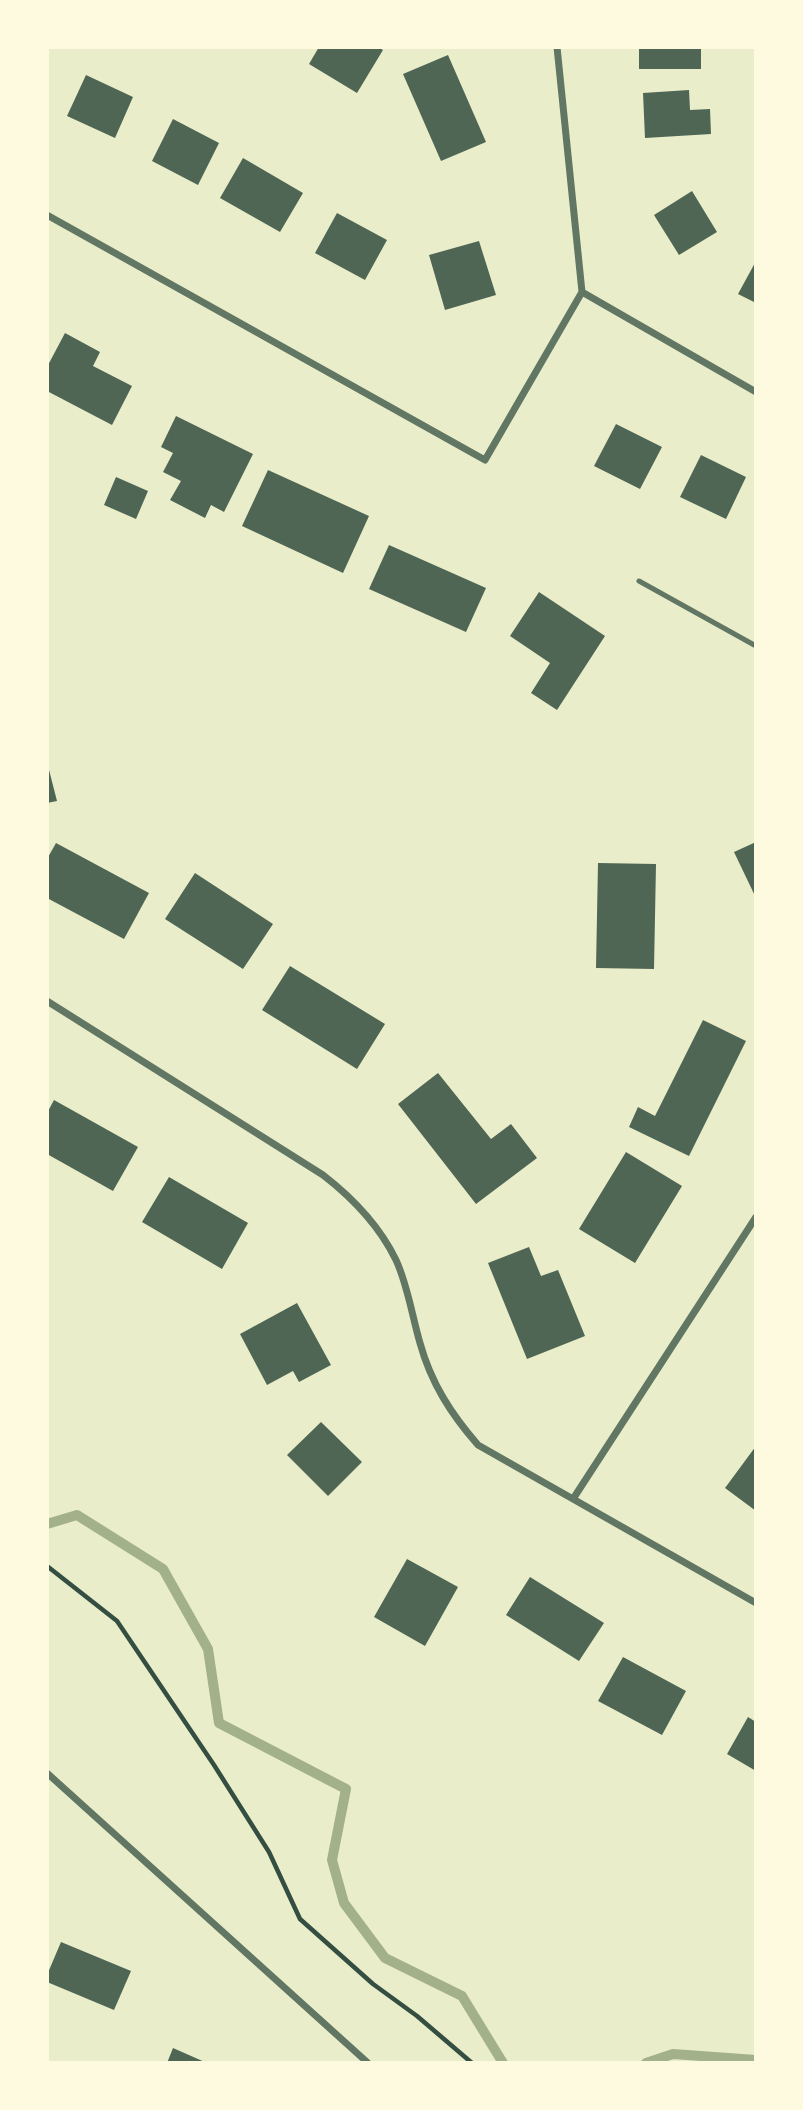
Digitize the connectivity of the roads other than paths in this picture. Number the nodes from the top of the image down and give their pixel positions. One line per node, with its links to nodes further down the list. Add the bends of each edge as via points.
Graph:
1 (557, 47): 3 (street)
2 (47, 215): 3 (street, via 485,460)
3 (582, 292): 4 (street)
4 (756, 392)
5 (639, 581): 6 (lane)
6 (756, 646)
7 (47, 1001): 9 (street, via 350,1196 375,1224 396,1261 429,1371 457,1422 478,1444)
8 (756, 1217): 9 (street)
9 (573, 1499): 10 (street)
10 (756, 1603)
11 (47, 1773): 12 (street)
12 (368, 2063)

